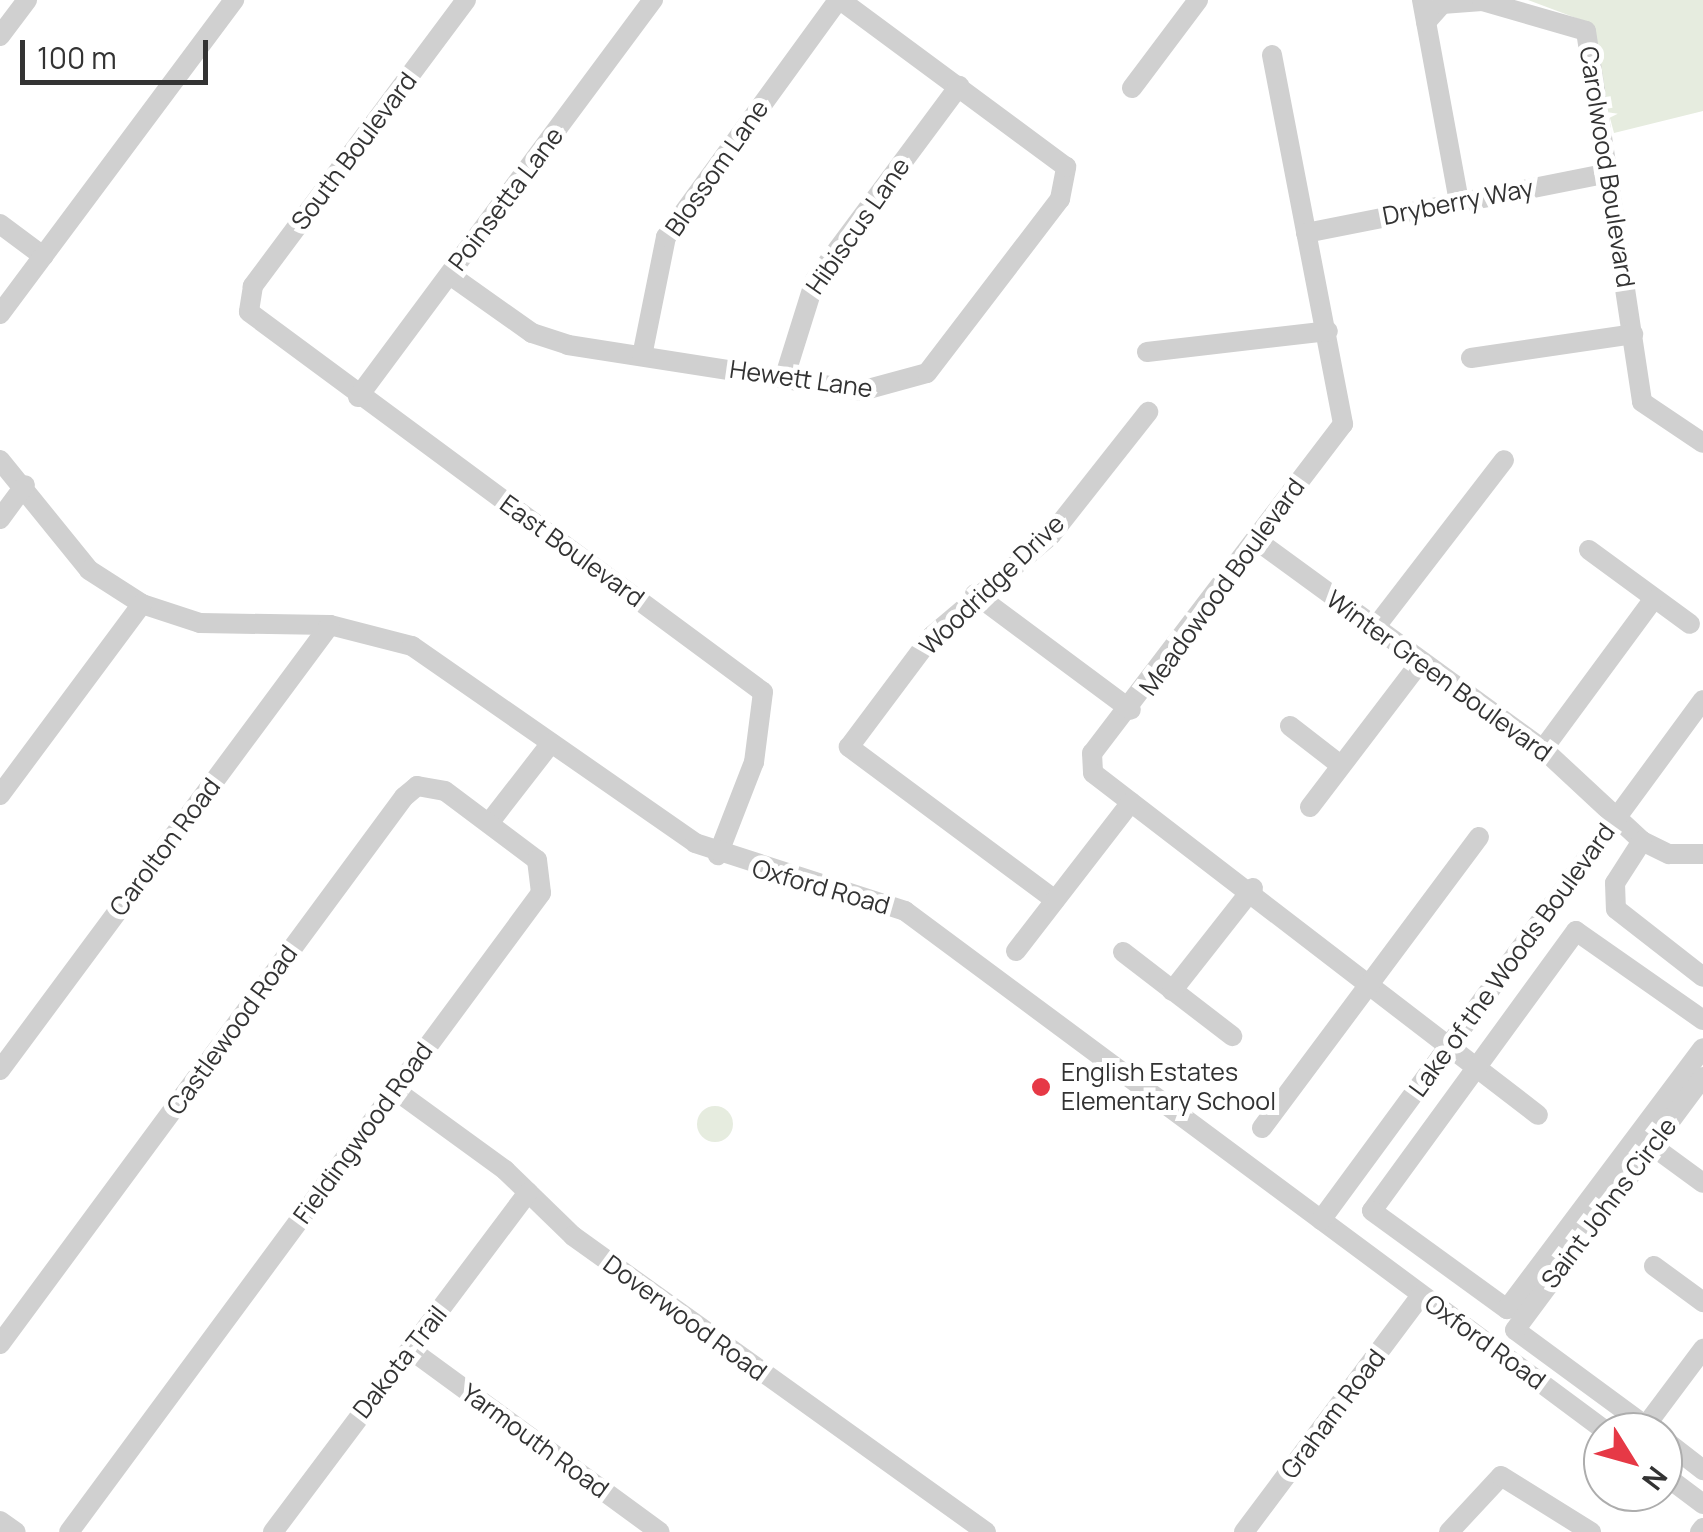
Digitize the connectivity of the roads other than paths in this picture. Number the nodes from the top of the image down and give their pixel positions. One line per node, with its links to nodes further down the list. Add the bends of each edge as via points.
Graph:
1 (27, 0): 9 (street)
2 (234, 0): 17 (street)
3 (466, 0): 19 (street, South Boulevard)
4 (653, 0): 18 (street, Poinsetta Lane)
5 (839, 0): 11 (street); 24 (street, Blossom Lane, via 666,237)
6 (1198, 0): 12 (street)
7 (1422, 0): 8 (street)
8 (1426, 22): 13 (street, Carolwood Boulevard, via 1442,4 1482,1 1581,27); 14 (street)
9 (0, 36)
10 (1272, 55): 16 (street, Meadowood Boulevard)
11 (958, 86): 26 (street, Hibiscus Lane, via 815,280); 26 (street, Hewett Lane, via 1058,157 1068,176 1060,199 927,373 886,391)
12 (1132, 88)
13 (1610, 173): 14 (street, Dryberry Way); 22 (street, Carolwood Boulevard)
14 (1460, 201): 16 (street, Dryberry Way)
15 (0, 224): 17 (street)
16 (1306, 233): 21 (street, Meadowood Boulevard)
17 (44, 256): 20 (street)
18 (450, 275): 24 (street, Hewett Lane, via 544,338); 27 (street, Poinsetta Lane)
19 (247, 304): 27 (street, East Boulevard, via 255,320)
20 (0, 314)
21 (1328, 331): 23 (street); 34 (street, Meadowood Boulevard, via 1343,424)
22 (1633, 334): 25 (street); 29 (street, Carolwood Boulevard, via 1642,402)
23 (1147, 352)
24 (642, 356): 26 (street, Hewett Lane)
25 (1471, 358)
26 (784, 379)
27 (358, 398): 57 (street, East Boulevard, via 763,692 754,762)
28 (1148, 412): 36 (street, Woodridge Drive, via 1051,536)
29 (1703, 444)
30 (0, 460): 32 (street, Oxford Road)
31 (1504, 460): 41 (street)
32 (25, 486): 33 (street); 38 (street, Oxford Road, via 89,570)
33 (0, 519)
34 (1256, 540): 41 (street, Winter Green Boulevard); 44 (street, Meadowood Boulevard)
35 (1589, 550): 37 (street)
36 (975, 594): 44 (street); 59 (street, Woodridge Drive, via 850,747)
37 (1654, 600): 39 (street); 47 (street)
38 (142, 604): 40 (street, Oxford Road, via 200,623); 49 (street)
39 (1690, 624)
40 (330, 625): 46 (street, Oxford Road, via 412,646); 70 (street, Carolton Road)
41 (1374, 628): 42 (street, Winter Green Boulevard)
42 (1419, 664): 47 (street, Winter Green Boulevard); 48 (street)
43 (1703, 700): 52 (street, Lake of the Woods Boulevard)
44 (1131, 710): 50 (street, Meadowood Boulevard, via 1092,752 1093,773)
45 (1290, 726): 48 (street)
46 (551, 742): 53 (street); 57 (street, Oxford Road)
47 (1543, 749): 52 (street, Winter Green Boulevard)
48 (1339, 764): 51 (street)
49 (0, 795)
50 (1131, 802): 58 (street, Meadowood Boulevard); 59 (street)
51 (1310, 807)
52 (1616, 819): 55 (street, Winter Green Boulevard); 67 (street, Lake of the Woods Boulevard)
53 (490, 824): 72 (street, Fieldingwood Road, via 537,860 544,885); 83 (street, Castlewood Road, via 431,784 404,797)
54 (1479, 837): 63 (street)
55 (1642, 841): 56 (street, via 1670,854); 62 (street, via 1615,883 1616,908)
56 (1703, 854)
57 (718, 856): 78 (street, Oxford Road, via 905,912)
58 (1252, 888): 63 (street, Meadowood Boulevard); 64 (street)
59 (1055, 900): 60 (street)
60 (1016, 951)
61 (1123, 952): 64 (street)
62 (1703, 977)
63 (1368, 986): 67 (street, Meadowood Boulevard); 74 (street)
64 (1172, 991): 66 (street)
65 (1703, 1020): 69 (street, via 1576,932)
66 (1232, 1036)
67 (1449, 1046): 69 (street, Meadowood Boulevard); 78 (street, Lake of the Woods Boulevard)
68 (1703, 1048): 69 (street, via 1507,1309 1372,1211)
69 (1473, 1067): 73 (street, Meadowood Boulevard)
70 (0, 1070)
71 (1703, 1077): 75 (street, Saint Johns Circle)
72 (395, 1090): 77 (street, Doverwood Road); 94 (street, Fieldingwood Road)
73 (1538, 1115)
74 (1262, 1128)
75 (1651, 1145): 76 (street); 82 (street, Saint Johns Circle)
76 (1703, 1183)
77 (528, 1192): 85 (street, Dakota Trail); 97 (street, Doverwood Road, via 573,1236)
78 (1321, 1220): 80 (street, Oxford Road)
79 (1654, 1266): 81 (street)
80 (1421, 1295): 86 (street, Oxford Road); 98 (street, Graham Road)
81 (1703, 1302)
82 (1515, 1330): 86 (street, Saint Johns Circle); 87 (street)
83 (0, 1344)
84 (1703, 1349): 88 (street)
85 (411, 1350): 95 (street, Dakota Trail); 96 (street, Yarmouth Road)
86 (1498, 1351): 89 (street, Oxford Road)
87 (1623, 1412)
88 (1659, 1412)
89 (1583, 1414)
90 (1683, 1454): 91 (street)
91 (1703, 1470)
92 (0, 1521): 93 (street)
93 (16, 1532)
94 (68, 1532)
95 (273, 1532)
96 (660, 1532)
97 (986, 1532)
98 (1244, 1532)
99 (1449, 1532): 100 (street, via 1501,1476)
100 (1591, 1532)

